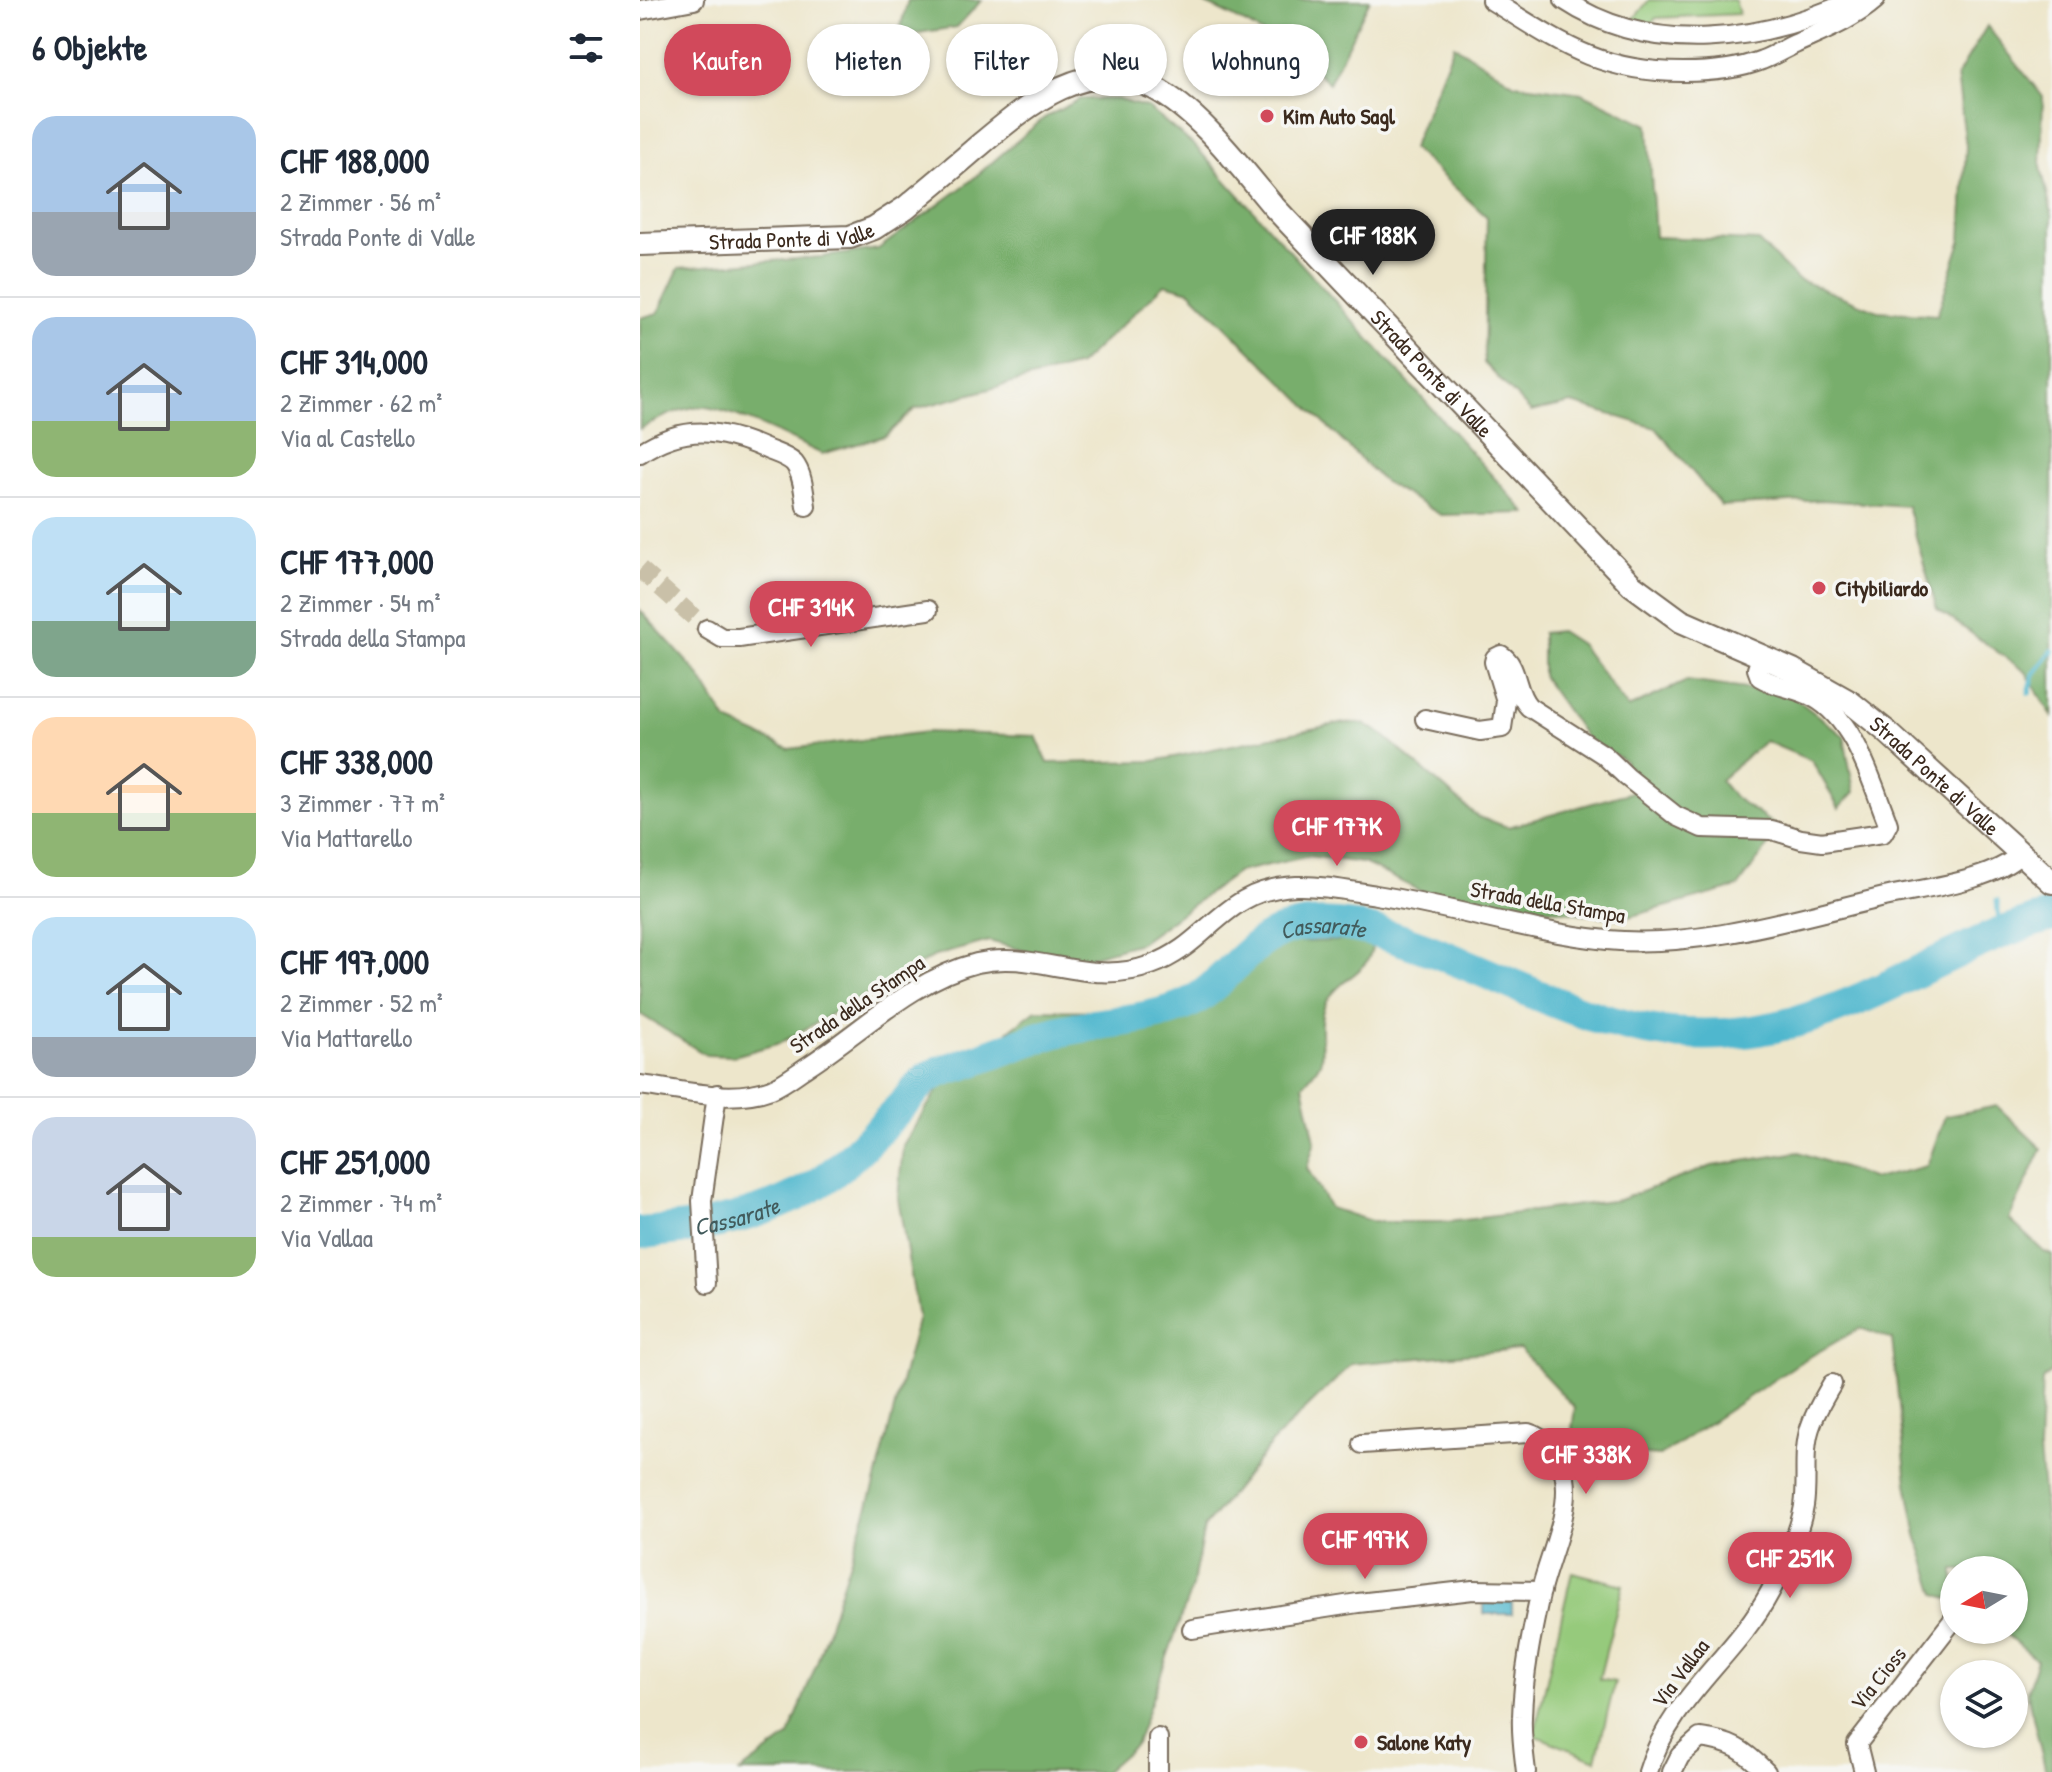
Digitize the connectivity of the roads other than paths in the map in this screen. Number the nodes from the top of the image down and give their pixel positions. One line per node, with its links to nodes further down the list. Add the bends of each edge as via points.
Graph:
1 (694, 0): 6 (street)
2 (1491, 0): 5 (street, via 1603,62 1647,72 1693,72 1761,60 1857,15)
3 (1564, 0): 4 (street, via 1622,27 1701,38 1770,30)
4 (1853, 0)
5 (1875, 0)
6 (640, 10)
7 (640, 244): 12 (street, Strada Ponte di Valle, via 862,234 888,221 1047,94 1094,78 1143,83 1191,116 1236,161 1632,585 1674,617)
8 (640, 453): 9 (street, via 691,432 742,439 792,461)
9 (806, 506)
10 (928, 610): 11 (street, via 739,638 722,638)
11 (707, 629)
12 (1761, 657): 13 (street, Strada Ponte di Valle, via 1760,677 1814,698 1847,730 1886,818 1883,833 1822,842 1772,830 1710,829 1689,823 1604,755 1529,707 1501,655 1494,662 1506,701 1502,728 1480,731); 14 (street, Strada Ponte di Valle, via 1850,702)
13 (1425, 719)
14 (2020, 854): 15 (street, Strada Ponte di Valle); 17 (street, Strada della Stampa, via 2011,863 1938,885 1705,936 1645,941 1584,937 1347,890 1280,888 1242,900 1177,953 1134,971 1088,973 1007,960 957,970 920,988 772,1089)
15 (2052, 882)
16 (640, 1085): 17 (street, Strada della Stampa)
17 (717, 1094): 18 (street, via 702,1201)
18 (707, 1283)
19 (1832, 1384): 27 (street, Via Vallaa, via 1810,1429 1804,1507 1772,1588 1687,1698)
20 (1362, 1444): 21 (street, via 1523,1433 1544,1440 1565,1476 1565,1503)
21 (1541, 1591): 22 (street, via 1473,1590); 26 (street, via 1523,1695)
22 (1192, 1629)
23 (1940, 1637): 30 (street, Via Cioss, via 1857,1744)
24 (1158, 1738): 25 (street)
25 (1158, 1772)
26 (1526, 1772)
27 (1648, 1772)
28 (1672, 1772): 29 (street, via 1700,1738 1726,1741)
29 (1766, 1772)
30 (1864, 1772)

